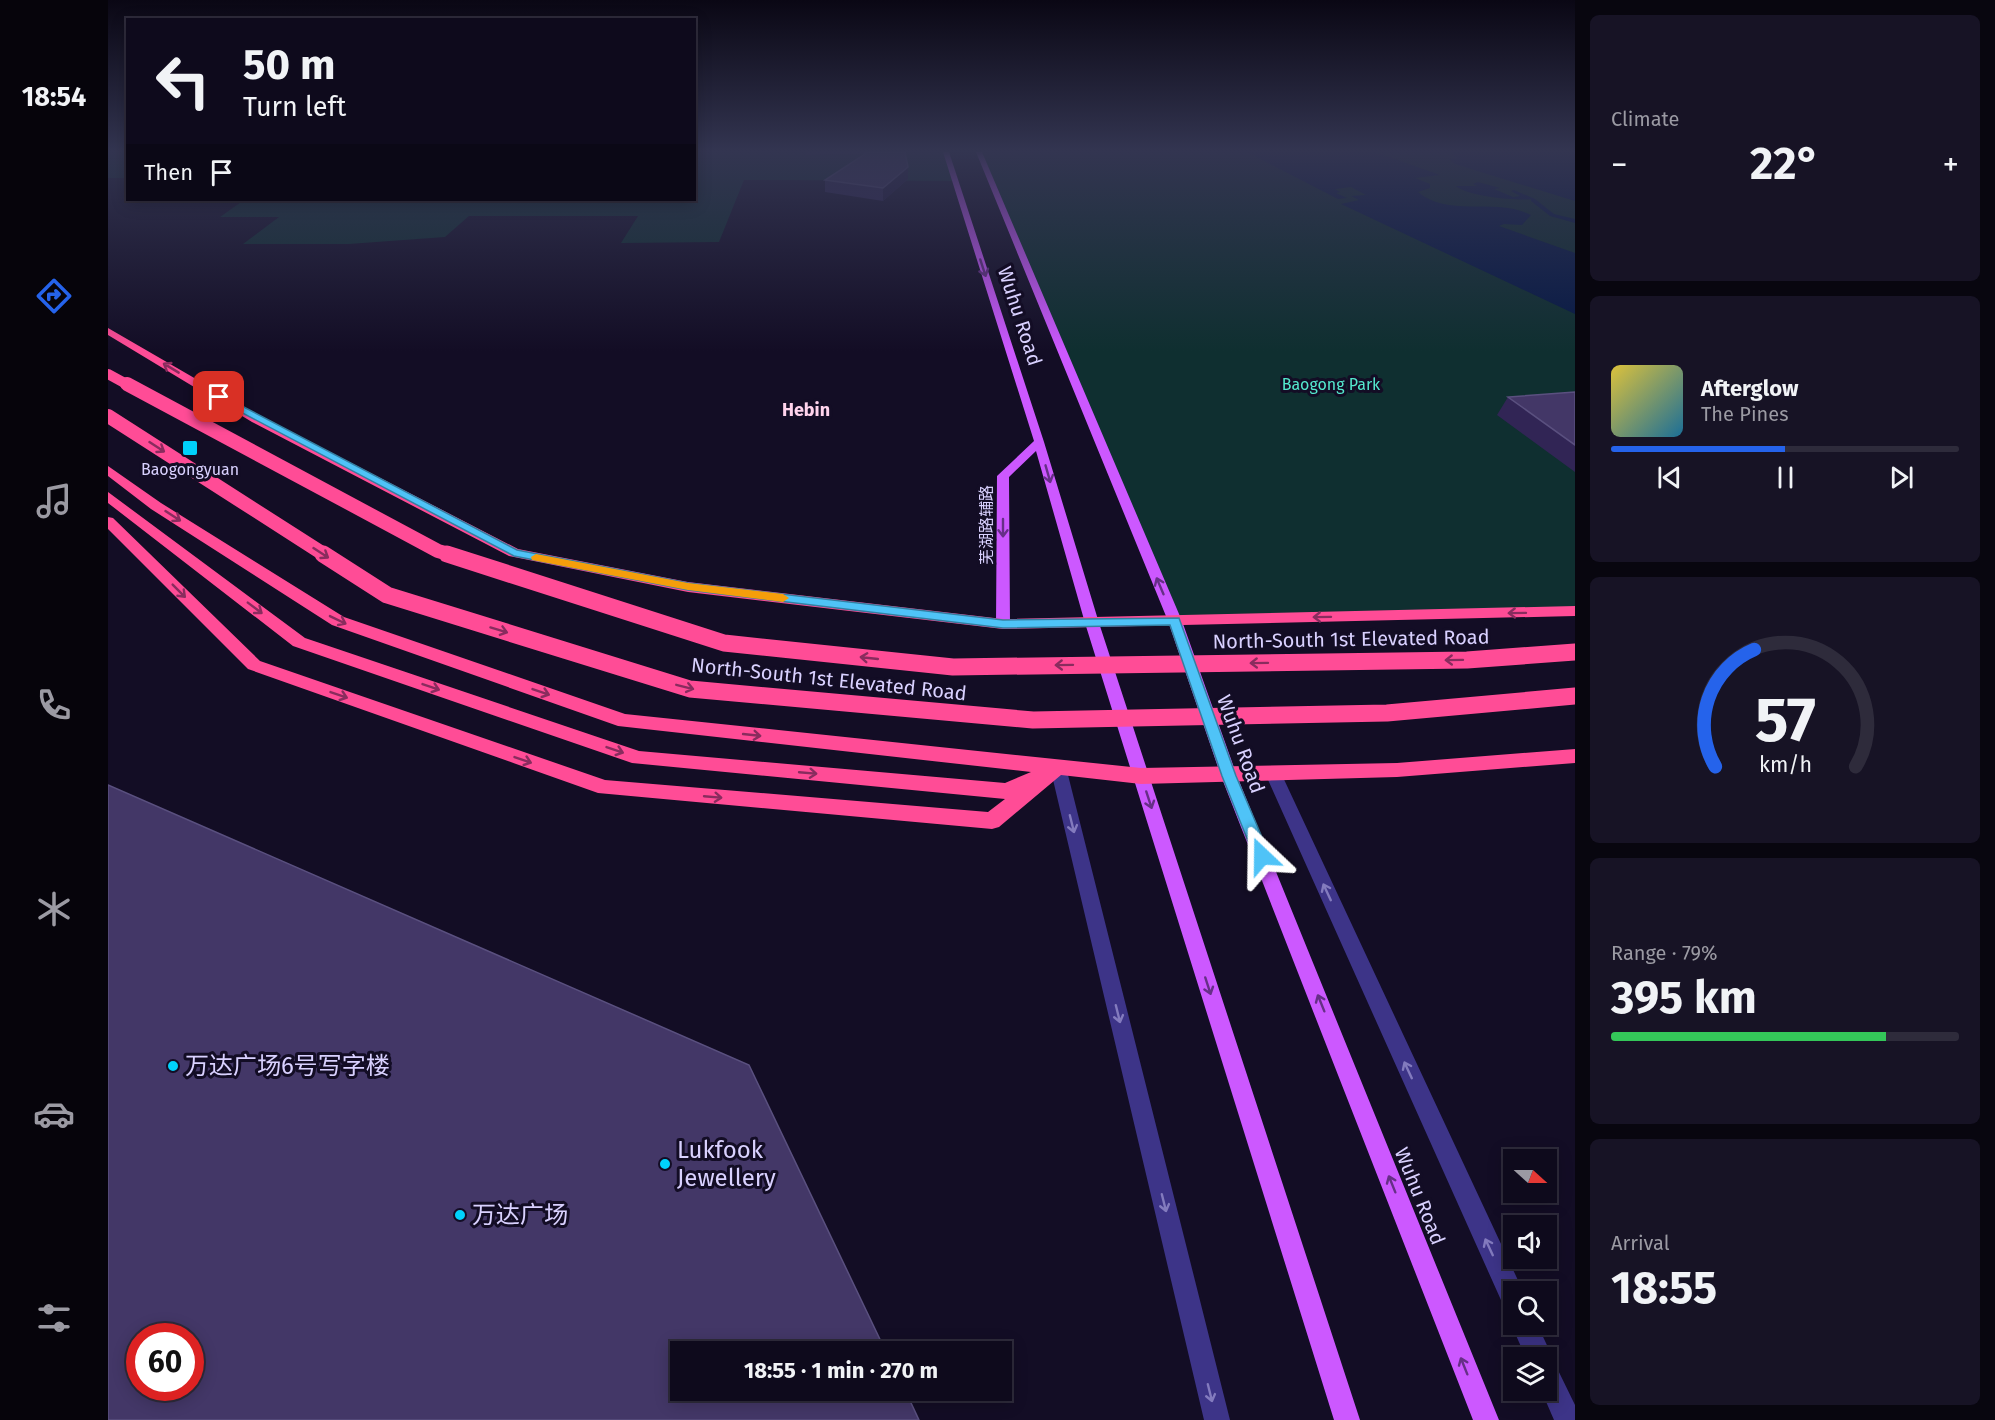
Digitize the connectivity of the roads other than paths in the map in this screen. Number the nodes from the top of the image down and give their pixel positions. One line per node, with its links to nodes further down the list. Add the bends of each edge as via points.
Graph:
1 (967, 218): 6 (main road, Wuhu Road, one-way to 6)
2 (1007, 218): 11 (main road, Wuhu Road, one-way to 2)
3 (108, 331): 13 (highway, one-way to 3, via 688,586 514,553 256,419)
4 (108, 374): 14 (highway, North-South 1st Elevated Road, one-way to 4, bridge, via 1467,660 953,667 724,643 438,551)
5 (108, 416): 15 (highway, North-South 1st Elevated Road, one-way to 15, bridge, via 387,595 690,689 1033,720 1387,713)
6 (1039, 442): 12 (main road, Wuhu Road, one-way to 12); 13 (main road, 芜湖路辅路, one-way to 13, via 1003,477)
7 (108, 470): 17 (highway, one-way to 17, via 156,506 338,621 624,721)
8 (108, 496): 17 (highway, one-way to 17, via 299,642 639,758 1006,791)
9 (108, 520): 17 (highway, one-way to 17, via 254,664 605,789 992,821)
10 (1575, 611): 11 (highway, one-way to 11)
11 (1174, 621): 12 (highway); 20 (main road, Wuhu Road)
12 (1092, 623): 13 (highway); 19 (main road, Wuhu Road)
13 (1003, 624)
14 (1575, 652)
15 (1575, 696)
16 (1575, 756): 18 (highway, via 1397,770)
17 (1058, 768): 19 (highway); 23 (street, one-way to 23)
18 (1273, 773): 20 (highway); 21 (street, one-way to 18)
19 (1141, 776): 20 (highway); 24 (main road, Wuhu Road, one-way to 24)
20 (1229, 776): 25 (main road, Wuhu Road, one-way to 20)
21 (1505, 1281)
22 (1557, 1396): 26 (street)
23 (1217, 1420)
24 (1347, 1420)
25 (1486, 1420)
26 (1568, 1420)

